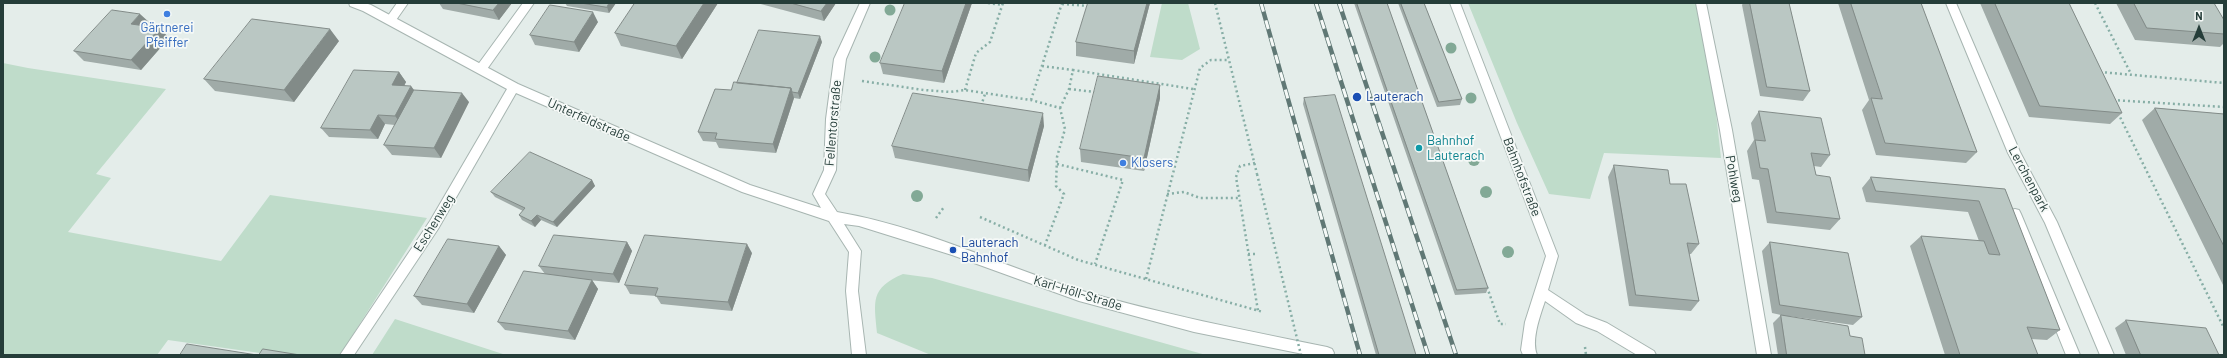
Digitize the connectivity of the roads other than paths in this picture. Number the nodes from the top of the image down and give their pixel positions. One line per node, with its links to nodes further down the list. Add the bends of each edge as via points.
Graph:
1 (354, 3): 8 (street, Unterfeldstraße)
2 (403, 3): 8 (street)
3 (529, 3): 9 (street)
4 (865, 3): 12 (street, Fellentorstraße, via 840,59 832,119 830,170 819,194)
5 (1455, 3): 13 (street, Bahnhofstraße, via 1552,256)
6 (1701, 3): 19 (street, Pohlweg, via 1726,130)
7 (1951, 3): 21 (street, Lerchenpark, via 2014,153 2051,222)
8 (390, 20): 9 (street, Unterfeldstraße)
9 (481, 69): 10 (street, Unterfeldstraße)
10 (514, 87): 12 (street, Unterfeldstraße, via 746,189); 15 (street, Eschenweg, via 434,225)
11 (2016, 214): 20 (street)
12 (834, 217): 14 (street, Karl-Höll-Straße, via 859,221 953,250 1079,296 1194,326); 16 (street, Fellentorstraße, via 855,251 852,291)
13 (1541, 292): 17 (street, Bahnhofstraße, via 1532,322 1528,350); 18 (street, via 1581,319 1602,327)
14 (1326, 353)
15 (347, 355)
16 (859, 355)
17 (1530, 355)
18 (1649, 355)
19 (1764, 355)
20 (2073, 355)
21 (2107, 355)

